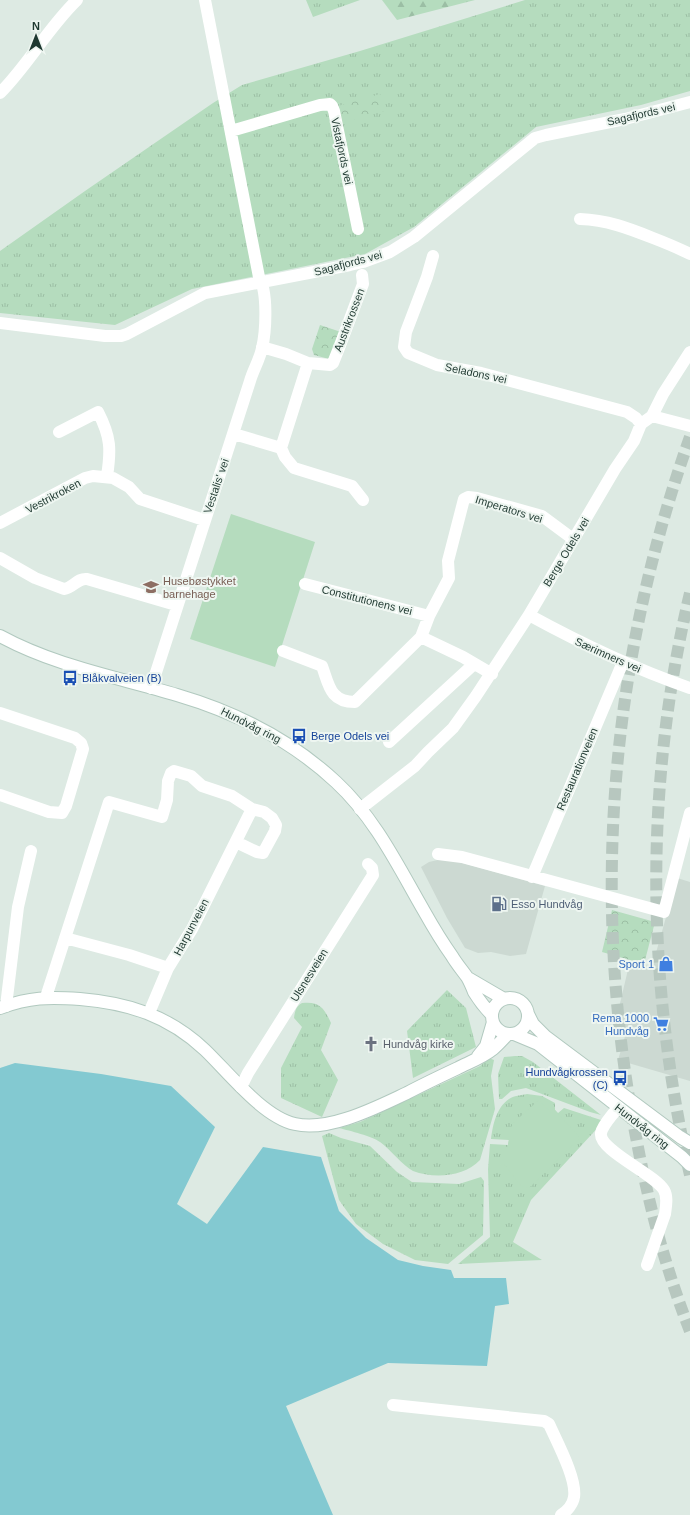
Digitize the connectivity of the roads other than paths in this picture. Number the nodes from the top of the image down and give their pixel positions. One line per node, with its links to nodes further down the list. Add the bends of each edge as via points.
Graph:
1 (77, 0): 3 (street)
2 (205, 0): 5 (street)
3 (0, 94)
4 (690, 102): 11 (street, Sagafjords vei, via 535,138 414,237 390,252 363,262)
5 (231, 131): 7 (street, Vistafjords vei, via 330,104 334,111); 11 (street)
6 (580, 219): 8 (street, via 634,229)
7 (358, 229)
8 (690, 254)
9 (428, 259): 17 (street, Seladons vei, via 426,282 406,332 404,347 408,353 437,365 481,373 627,412)
10 (362, 275): 15 (street, Austrikrossen, via 363,284 333,362 328,366)
11 (262, 283): 12 (street, Sagafjords vei, via 205,293 121,336); 13 (street, Vestalis' vei, via 265,292)
12 (0, 323)
13 (262, 347): 15 (street, Austrikrossen); 20 (street, Vestalis' vei)
14 (690, 352): 16 (street)
15 (308, 363): 21 (street)
16 (652, 416): 17 (street); 18 (street)
17 (641, 424): 26 (street, Berge Odels vei, via 634,441)
18 (690, 426)
19 (59, 432): 22 (street, via 98,412 109,440)
20 (234, 434): 21 (street); 24 (street, Vestalis' vei)
21 (281, 448): 23 (street, via 294,468 352,486)
22 (107, 476): 24 (street, Vestrikroken, via 124,483 140,499); 25 (street, Vestrikroken, via 85,478)
23 (363, 500)
24 (204, 520): 29 (street, Vestalis' vei)
25 (0, 523)
26 (573, 539): 30 (street, Berge Odels vei); 31 (street, Imperators vei, via 542,516 466,497 448,561 449,578)
27 (0, 558): 29 (street, via 35,578 64,589 87,579)
28 (305, 584): 31 (street, Constitutionens vei)
29 (176, 606): 38 (street, Vestalis' vei)
30 (529, 615): 35 (street, Særimners vei); 37 (street, Berge Odels vei)
31 (430, 616): 33 (street)
32 (0, 636): 38 (street, Hundvåg ring, via 54,660)
33 (421, 637): 34 (street, via 355,702 341,700 331,692 322,666); 36 (street)
34 (283, 651)
35 (622, 662): 39 (street, Særimners vei); 50 (street, Restaurationveien)
36 (474, 664): 37 (street); 41 (street)
37 (492, 674): 44 (street, Berge Odels vei, via 448,733 415,766)
38 (151, 688): 44 (street, Hundvåg ring, via 225,711 267,732 297,750 336,782)
39 (690, 688)
40 (0, 713): 42 (street, via 75,738 81,743 83,750 62,813 49,812)
41 (390, 742)
42 (0, 795)
43 (252, 809): 46 (street, Harpunveien); 46 (street, via 264,812 272,818 276,825 275,832 263,853); 51 (street, via 232,796 202,786 192,776 174,771 170,773 162,817 109,802)
44 (360, 809): 53 (street, Hundvåg ring, via 388,848 441,940)
45 (690, 813): 50 (street, via 664,912)
46 (236, 842): 52 (street, Harpunveien, via 192,929)
47 (31, 851): 56 (street, via 18,907)
48 (438, 854): 50 (street, via 462,857)
49 (368, 864): 62 (street, Ulsnesveien, via 372,868 372,875)
50 (532, 876)
51 (65, 938): 52 (street); 54 (street)
52 (168, 968): 57 (street, Harpunveien)
53 (468, 978): 55 (street, Hundvåg ring); 59 (street, Hundvåg ring)
54 (46, 997): 56 (street); 57 (street, via 99,1000)
55 (504, 999): 58 (street, via 521,1001); 59 (street, via 496,1005)
56 (3, 1007)
57 (149, 1013): 62 (street, via 174,1025 189,1036)
58 (528, 1014): 60 (street, via 524,1028); 64 (street, Hundvåg ring, via 533,1024 545,1036)
59 (492, 1018): 60 (street, via 498,1030); 61 (street, via 486,1046)
60 (511, 1034): 61 (street); 63 (street, Hundvåg ring, via 538,1044)
61 (474, 1060): 62 (street, via 375,1108 319,1126 295,1124 284,1120)
62 (241, 1087)
63 (618, 1107): 65 (street, Hundvåg ring); 66 (street, via 603,1129 602,1139 657,1181 666,1194 665,1214)
64 (690, 1143)
65 (690, 1165)
66 (646, 1265)
67 (393, 1405): 68 (street, via 544,1421 549,1424 573,1482 574,1498)
68 (561, 1515)

